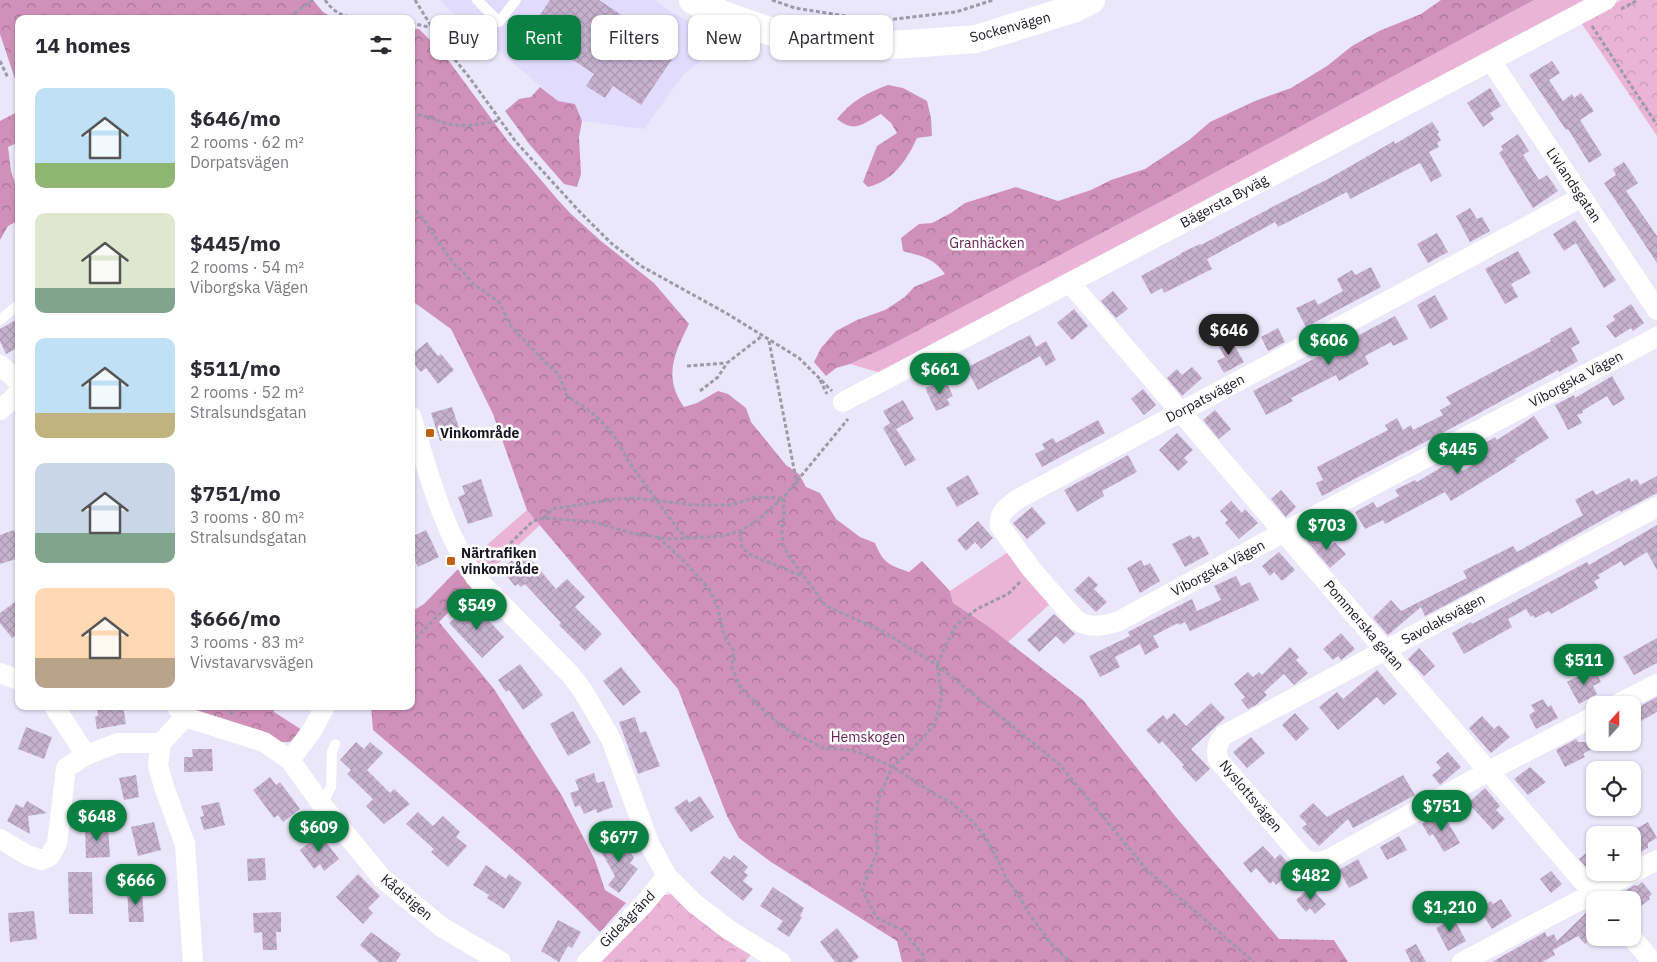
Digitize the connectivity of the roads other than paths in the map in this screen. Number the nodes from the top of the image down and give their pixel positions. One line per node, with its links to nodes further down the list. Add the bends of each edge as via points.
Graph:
1 (477, 0): 2 (lane, via 499,22)
2 (516, 0)
3 (694, 0): 6 (main road, Sockenvägen, via 723,15 766,30 818,42 870,46 976,39 1073,9)
4 (722, 0): 5 (main road, Sockenvägen, via 771,18 818,29 860,34 972,24)
5 (1043, 0)
6 (1091, 0)
7 (1606, 0): 8 (street, Bägersta Byväg)
8 (1491, 61): 9 (street, Livlandsgatan); 10 (street, Bägersta Byväg)
9 (1582, 197): 12 (street, Livlandsgatan); 20 (street, Dorpatsvägen)
10 (1070, 282): 18 (street, Bägersta Byväg); 20 (street, Pommerska gatan)
11 (15, 307): 13 (lane)
12 (1657, 310)
13 (0, 320)
14 (1657, 337): 23 (street, Viborgska Vägen)
15 (0, 365): 16 (street)
16 (15, 378)
17 (15, 397): 19 (street)
18 (848, 407)
19 (0, 410)
20 (1180, 412): 23 (street, Pommerska gatan); 24 (street, Dorpatsvägen, via 1018,499 1006,507 999,521 1032,570 1076,620)
21 (415, 429): 43 (street, via 442,515 464,560 475,577 583,690 610,739 649,843)
22 (1657, 507): 25 (street, Savolaksvägen)
23 (1284, 532): 24 (street, Viborgska Vägen, via 1119,621); 25 (street, Pommerska gatan)
24 (1096, 626)
25 (1385, 650): 34 (street, Savolaksvägen); 39 (street, Pommerska gatan)
26 (0, 673): 27 (street)
27 (15, 679)
28 (1657, 684): 29 (street)
29 (1634, 696)
30 (57, 710): 37 (street)
31 (323, 710): 38 (street)
32 (181, 712): 35 (street); 38 (street, Kådstigen, via 264,742)
33 (1586, 721): 39 (street)
34 (1230, 733): 39 (street, Nyslottsvägen, via 1219,740 1218,760 1304,860 1310,862 1329,859)
35 (161, 743): 37 (street, via 118,743); 48 (street, via 158,765 185,844)
36 (335, 744): 40 (lane, via 331,787)
37 (86, 755): 41 (street, via 66,768 57,843 50,856 41,860)
38 (290, 760): 40 (street, Kådstigen)
39 (1489, 771): 44 (street, Pommerska gatan)
40 (322, 805): 49 (street, Kådstigen, via 382,878 444,928)
41 (0, 839)
42 (1657, 860): 45 (street)
43 (667, 876): 50 (street, Gideågränd); 51 (street, via 694,903)
44 (1592, 891)
45 (1607, 891)
46 (1586, 902): 52 (street)
47 (1639, 946): 53 (street)
48 (192, 962)
49 (501, 962)
50 (587, 962)
51 (781, 962)
52 (1462, 962)
53 (1653, 962)

